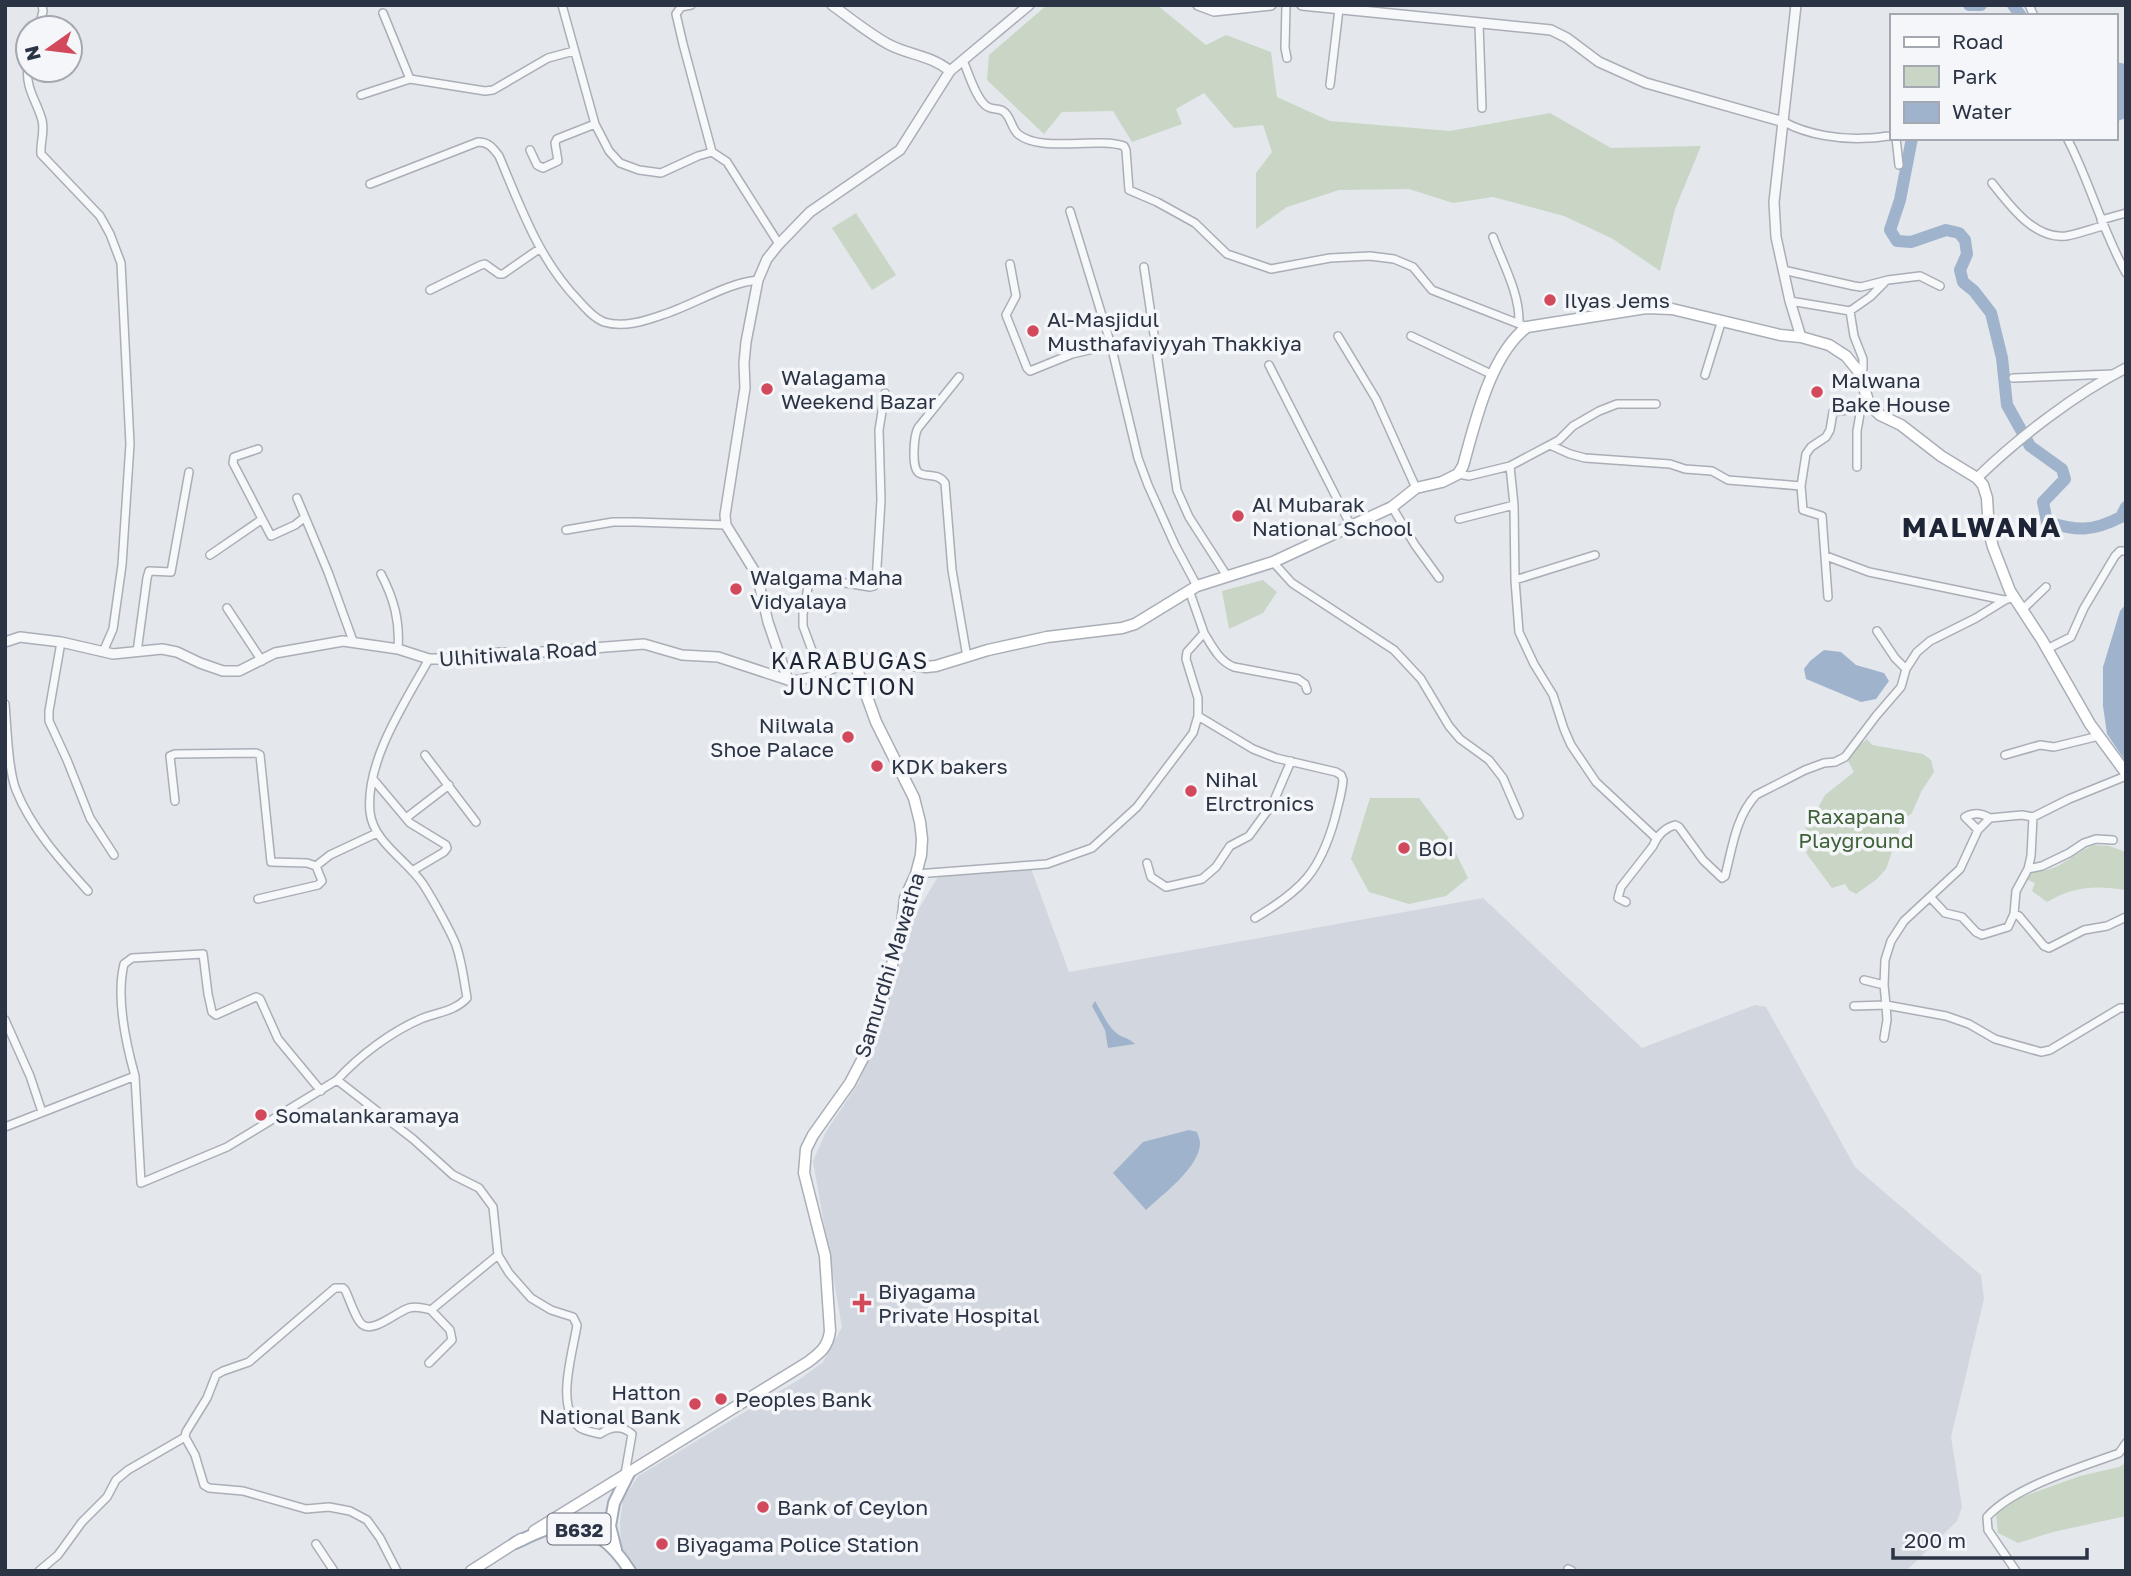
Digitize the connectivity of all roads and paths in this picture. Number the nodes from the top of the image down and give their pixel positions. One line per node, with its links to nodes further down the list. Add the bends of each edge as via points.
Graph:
1 (562, 5): 13 (street)
2 (691, 5): 28 (street, via 681,7 677,14)
3 (832, 5): 16 (street, via 889,45 928,57)
4 (1029, 5): 15 (street)
5 (1198, 5): 6 (street, via 1214,11)
6 (1271, 5)
7 (1286, 5): 14 (street)
8 (1302, 5): 10 (street)
9 (1796, 5): 22 (street)
10 (1339, 9): 12 (street); 19 (street)
11 (383, 13): 17 (street)
12 (1479, 24): 21 (street); 22 (street, via 1552,30 1599,62 1646,83)
13 (574, 51): 17 (street, via 548,58 493,90); 23 (street)
14 (1287, 58)
15 (964, 60): 16 (street); 49 (street, via 981,102 1002,109 1017,133 1030,140 1124,146 1129,190 1195,223 1227,254 1271,269 1330,258 1394,259 1413,267 1432,290)
16 (950, 71): 36 (street, via 900,149 810,212)
17 (410, 79): 20 (street)
18 (28, 84): 105 (street, via 42,121 41,154 100,216 121,263 130,444 122,565 113,629)
19 (1330, 85)
20 (361, 95)
21 (1482, 108)
22 (1784, 122): 24 (street, via 1800,131); 40 (street, via 1774,202)
23 (595, 124): 27 (street, via 557,139 558,161 543,168); 28 (street, via 620,163 639,170 661,173)
24 (1890, 137)
25 (1895, 140): 29 (street)
26 (2068, 140): 34 (street)
27 (530, 150)
28 (712, 152): 36 (street, via 727,162)
29 (1899, 165)
30 (1992, 183): 34 (street, via 2030,225 2050,235 2064,236)
31 (370, 184): 37 (street, via 484,142 499,156)
32 (1070, 211): 53 (street)
33 (2126, 213): 34 (street)
34 (2102, 223): 41 (street)
35 (1493, 237): 49 (street)
36 (779, 244): 42 (street)
37 (539, 249): 42 (street, via 558,278 605,322 642,322 743,281); 45 (street, via 503,274 485,264)
38 (1010, 264): 53 (street, via 1016,296 1006,315 1030,371)
39 (1144, 267): 89 (street, via 1177,490)
40 (1783, 270): 43 (street, via 1854,286); 46 (street)
41 (2126, 273)
42 (758, 280): 80 (street, via 746,342 745,388)
43 (1884, 282): 44 (street, via 1920,276); 47 (street)
44 (1940, 286)
45 (430, 290)
46 (1790, 301): 47 (street); 52 (street)
47 (1850, 310): 56 (street, via 1853,336 1863,359)
48 (1722, 320): 49 (main road, via 1646,308); 52 (main road); 59 (street)
49 (1523, 325): 57 (main road)
50 (1338, 336): 73 (street, via 1376,399)
51 (1411, 336): 57 (street)
52 (1801, 337): 56 (main road, via 1829,345)
53 (1111, 345): 93 (street, via 1138,458)
54 (1269, 365): 81 (street)
55 (2126, 368): 58 (street)
56 (1859, 372): 64 (main road)
57 (1493, 374): 70 (main road)
58 (2114, 374): 61 (street); 71 (street, via 2053,414)
59 (1705, 375)
60 (959, 377): 107 (street, via 915,433 914,463 919,473 935,475 945,483 952,569)
61 (2013, 379)
62 (885, 393): 112 (street, via 879,430 876,583 870,587 815,578 809,582 803,626)
63 (1656, 404): 65 (street, via 1618,404 1599,411)
64 (1865, 406): 68 (street, via 1857,431); 71 (main road); 72 (street, via 1833,412 1826,437 1807,454)
65 (1550, 445): 67 (street); 72 (street, via 1585,458 1670,464 1712,471 1728,480)
66 (258, 449): 79 (street, via 233,457 233,463)
67 (1510, 467): 70 (street); 75 (street)
68 (1857, 467)
69 (189, 472): 106 (street, via 171,572 149,571)
70 (1458, 474): 73 (main road)
71 (1978, 478): 95 (main road, via 1987,498 1989,532)
72 (1801, 486): 86 (street, via 1803,510 1822,516)
73 (1416, 488): 76 (main road)
74 (297, 498): 77 (street)
75 (1514, 505): 78 (street); 91 (street)
76 (1392, 507): 81 (main road); 90 (street)
77 (305, 517): 79 (street, via 271,536); 102 (street)
78 (1459, 519)
79 (261, 520): 84 (street)
80 (726, 525): 82 (street, via 635,522); 113 (street, via 757,575)
81 (1351, 526): 87 (main road)
82 (566, 530)
83 (2126, 551): 104 (street, via 2115,556 2071,637)
84 (210, 555)
85 (1595, 555): 91 (street)
86 (1826, 556): 94 (street); 95 (street, via 1869,572)
87 (1273, 562): 89 (main road); 125 (street, via 1292,583 1408,663 1448,726 1503,778)
88 (381, 574): 103 (street, via 397,613)
89 (1227, 576): 93 (main road)
90 (1440, 578)
91 (1515, 580): 132 (street, via 1519,632 1553,695 1572,745 1596,782)
92 (2046, 587): 97 (street)
93 (1193, 588): 99 (street); 107 (main road, via 1122,628 1047,637)
94 (1828, 597)
95 (2010, 599): 97 (main road); 111 (street, via 1930,641)
96 (227, 608): 109 (street)
97 (2022, 609): 104 (main road)
98 (1877, 631): 111 (street)
99 (1204, 633): 114 (street, via 1226,664 1298,679); 116 (street, via 1186,659 1198,698)
100 (5, 642): 101 (street, Ulhitiwala Road, via 20,637)
101 (61, 642): 105 (street, Ulhitiwala Road); 134 (street, via 49,721 90,818)
102 (353, 642): 103 (street, Ulhitiwala Road); 109 (street, Ulhitiwala Road, via 275,653)
103 (398, 649): 108 (street, Ulhitiwala Road)
104 (2047, 649): 117 (main road)
105 (103, 652): 106 (street, Ulhitiwala Road)
106 (137, 652): 109 (street, Ulhitiwala Road, via 177,652 223,671 239,671)
107 (967, 657): 110 (main road, via 926,667 871,659)
108 (429, 659): 113 (street, Ulhitiwala Road, via 644,643 682,654 718,657); 122 (street, via 391,727)
109 (262, 660)
110 (854, 662): 112 (street); 139 (main road, Samurdhi Mawatha, via 876,722 914,799 922,839)
111 (1906, 669): 132 (street, via 1901,687 1845,757 1805,770 1749,802 1725,876 1703,860 1679,827 1670,826)
112 (820, 672): 113 (street, via 805,680)
113 (788, 680)
114 (1307, 690)
115 (5, 704): 140 (street, via 15,789 38,830)
116 (1198, 716): 120 (street, via 1253,749); 139 (street, via 1193,733 1137,807 1092,848 1047,864)
117 (2099, 736): 119 (street); 121 (main road)
118 (425, 755): 123 (street)
119 (2005, 755)
120 (1291, 761): 135 (street, via 1273,803 1249,836 1230,846 1202,879 1166,887 1151,877); 146 (street, via 1336,772 1343,780 1342,790 1317,866 1282,902)
121 (2126, 774): 126 (street)
122 (373, 779): 127 (street); 131 (street, via 370,814)
123 (449, 785): 127 (street); 129 (street)
124 (175, 801): 136 (street, via 170,756 256,752 260,755 271,862)
125 (1519, 815)
126 (2033, 817): 128 (street); 137 (street)
127 (406, 818): 138 (street, via 447,848)
128 (1990, 818): 130 (street); 130 (street, via 1966,816)
129 (476, 822)
130 (1978, 830): 141 (street, via 1961,869)
131 (377, 833): 136 (street); 138 (street)
132 (1656, 838): 143 (street, via 1621,887 1618,898)
133 (2113, 841): 137 (street, via 2096,839)
134 (114, 855)
135 (1147, 863)
136 (316, 866): 142 (street, via 322,881 318,885)
137 (2028, 869): 144 (street, via 2016,891)
138 (412, 871): 155 (street, via 456,945 467,998 458,1007 421,1019 381,1042)
139 (916, 874): 164 (main road, Samurdhi Mawatha, via 905,898 899,940 863,1058 806,1149 805,1182 825,1256 830,1331 825,1349)
140 (88, 891)
141 (1931, 898): 144 (street, via 1945,913 1962,917 1982,935 2008,927); 148 (street, via 1904,921 1891,941)
142 (258, 899)
143 (1626, 902)
144 (2014, 914): 145 (street, via 2049,948 2084,930)
145 (2126, 917)
146 (1255, 918)
147 (1864, 980): 148 (street)
148 (1884, 985): 149 (street)
149 (1886, 1005): 150 (street); 151 (street, via 1946,1016 1995,1039 2041,1052); 153 (street)
150 (1854, 1006)
151 (2126, 1008)
152 (5, 1020): 157 (street)
153 (1884, 1038)
154 (135, 1076): 156 (street, via 141,1183 227,1147); 156 (street, via 123,1012 124,964 132,958 203,954 212,1012 216,1015 260,999 278,1039); 157 (street)
155 (337, 1080): 156 (street); 159 (street, via 453,1175 479,1188 494,1207)
156 (321, 1091)
157 (42, 1112): 158 (street)
158 (5, 1127)
159 (498, 1255): 160 (street); 164 (street, via 531,1298 551,1311 573,1317 577,1325 566,1394 568,1412 580,1428 600,1434 618,1428 632,1434)
160 (431, 1310): 161 (street, via 450,1330 452,1340); 162 (street, via 412,1307 369,1327 359,1320 345,1290 335,1288 249,1362 216,1375)
161 (429, 1363)
162 (185, 1437): 168 (street, via 116,1480 58,1555); 170 (street, via 204,1485 306,1509 350,1511 367,1520)
163 (2126, 1443): 173 (street, via 2119,1453 2028,1489 1987,1517 1988,1530)
164 (628, 1472): 165 (main road, Samurdhi Mawatha); 167 (main road, B632, via 610,1526)
165 (515, 1543): 167 (main road, B632, via 556,1527 596,1534); 171 (main road, Samurdhi Mawatha)
166 (316, 1544): 169 (street)
167 (616, 1550): 172 (main road, B632)
168 (39, 1571)
169 (334, 1571)
170 (397, 1571)
171 (471, 1571)
172 (629, 1571)
173 (2016, 1571)

